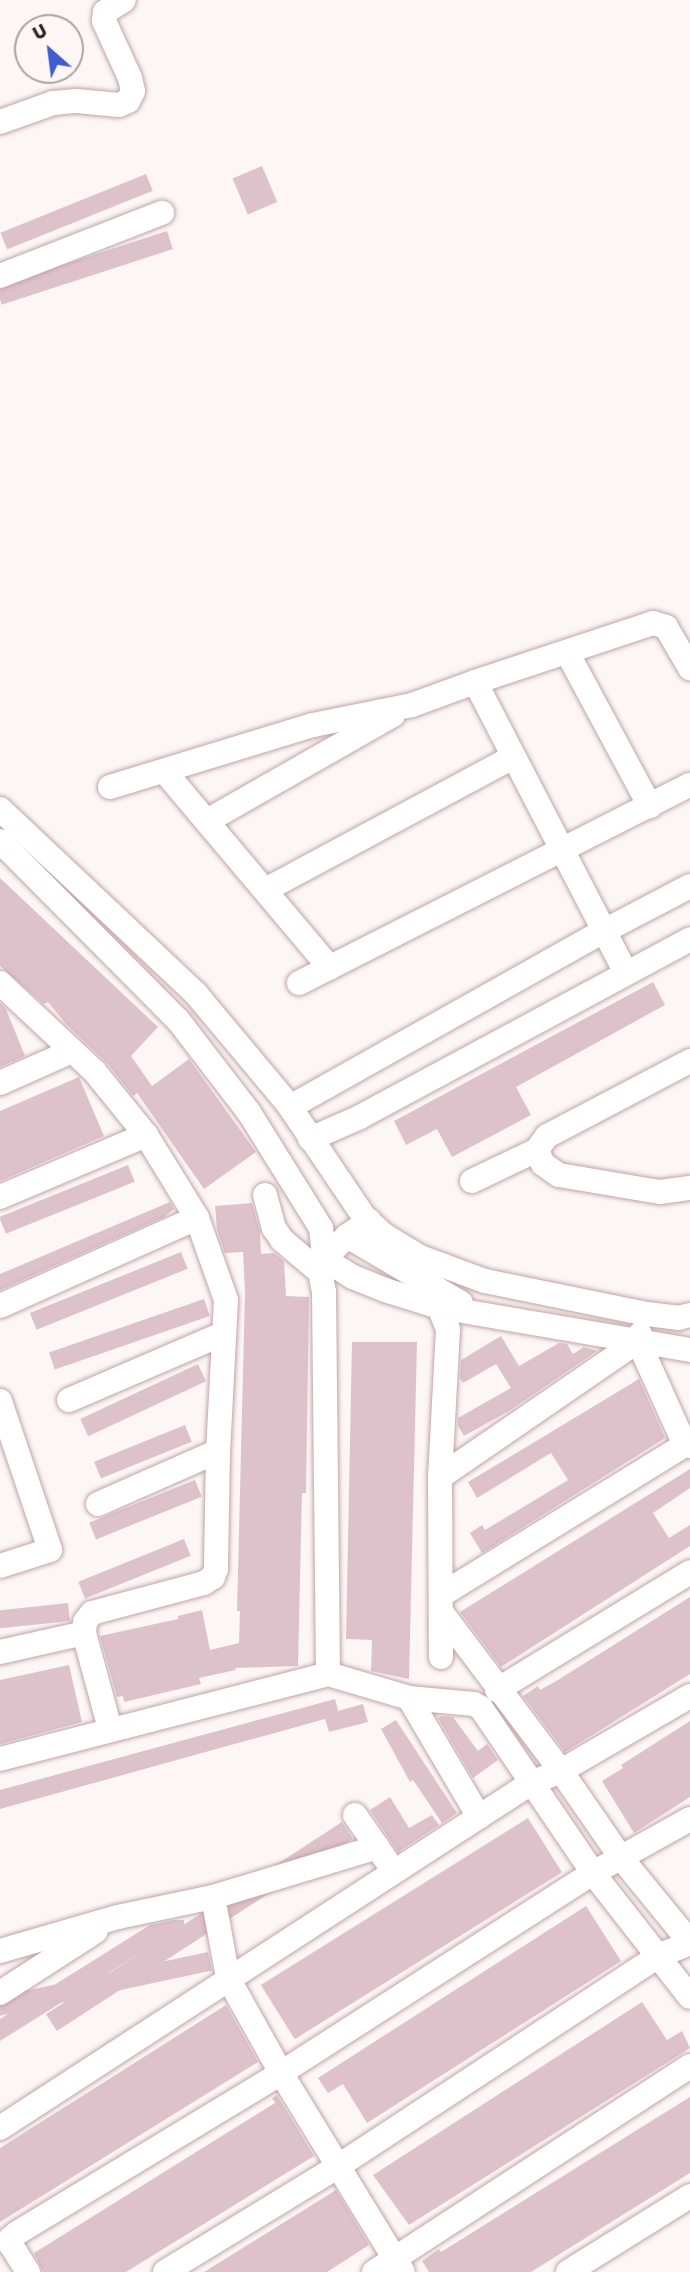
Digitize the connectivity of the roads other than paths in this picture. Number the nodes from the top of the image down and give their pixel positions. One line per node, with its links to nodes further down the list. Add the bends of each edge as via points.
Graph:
1 (124, 0): 2 (street, via 105,12 104,21 130,78 128,101 119,105 53,103)
2 (0, 122)
3 (162, 213): 4 (street)
4 (0, 276)
5 (568, 654): 6 (street, via 653,623 666,627); 7 (street); 13 (street)
6 (690, 668)
7 (475, 682): 8 (street); 9 (street)
8 (412, 705): 10 (street, via 313,725); 15 (street)
9 (513, 757): 17 (street); 19 (street)
10 (165, 772): 12 (street); 15 (street)
11 (690, 785): 13 (street)
12 (110, 787)
13 (650, 806): 17 (street)
14 (0, 809): 29 (street, via 196,994)
15 (207, 821): 19 (street)
16 (0, 841): 40 (street, via 178,1020 250,1114 321,1228)
17 (562, 851): 20 (street); 22 (street)
18 (690, 887): 20 (street)
19 (267, 889): 22 (street)
20 (604, 931): 23 (street); 29 (street)
21 (690, 939): 23 (street)
22 (330, 968): 25 (street)
23 (626, 973): 31 (street)
24 (0, 982): 26 (street)
25 (299, 983)
26 (72, 1051): 28 (street); 30 (street)
27 (690, 1061): 32 (street, via 547,1136)
28 (0, 1083)
29 (290, 1107): 31 (street)
30 (146, 1135): 36 (street); 37 (street)
31 (310, 1139): 38 (street)
32 (537, 1150): 33 (street); 34 (street, via 542,1164 559,1175 660,1192)
33 (472, 1181)
34 (690, 1188)
35 (265, 1195): 40 (street, via 282,1240)
36 (0, 1197)
37 (197, 1218): 41 (street); 46 (street, via 226,1300)
38 (369, 1221): 39 (street); 44 (street, via 420,1257 485,1281)
39 (347, 1236): 40 (street); 43 (street)
40 (322, 1265): 42 (street); 63 (street)
41 (0, 1306)
42 (439, 1307): 43 (street); 48 (street, via 449,1329)
43 (474, 1311): 47 (street); 48 (street)
44 (647, 1314): 45 (street); 47 (street)
45 (690, 1315)
46 (222, 1334): 50 (street); 53 (street)
47 (638, 1341): 49 (street); 52 (street); 55 (street)
48 (447, 1350): 55 (street)
49 (690, 1350)
50 (69, 1400)
51 (0, 1401): 54 (street)
52 (687, 1445): 59 (street)
53 (218, 1451): 56 (street); 60 (street, via 213,1577 92,1613)
54 (9, 1460): 57 (street, via 50,1550)
55 (440, 1477): 59 (street)
56 (98, 1504)
57 (0, 1566)
58 (690, 1572): 64 (street)
59 (442, 1604): 62 (street); 64 (street)
60 (84, 1633): 61 (street); 67 (street)
61 (0, 1652)
62 (441, 1657)
63 (328, 1674): 66 (street); 67 (street)
64 (497, 1690): 69 (street)
65 (690, 1696): 69 (street)
66 (409, 1698): 70 (street, via 481,1708); 72 (street)
67 (110, 1729): 68 (street)
68 (0, 1759)
69 (561, 1771): 70 (street); 75 (street)
70 (531, 1783): 72 (street); 77 (street)
71 (355, 1815): 74 (street)
72 (479, 1817): 76 (street)
73 (690, 1819): 75 (street)
74 (378, 1847): 76 (street); 78 (street)
75 (622, 1859): 77 (street); 80 (street)
76 (395, 1872): 83 (street)
77 (593, 1873): 82 (street); 87 (street)
78 (213, 1897): 79 (street); 83 (street)
79 (118, 1917): 81 (street); 84 (street)
80 (690, 1942): 82 (street)
81 (0, 1951)
82 (658, 1956): 85 (street); 89 (street)
83 (228, 1978): 87 (street); 88 (street)
84 (0, 1993)
85 (690, 1997)
86 (690, 2066): 91 (street)
87 (281, 2073): 89 (street); 92 (street, via 11,2238)
88 (0, 2129)
89 (337, 2166): 91 (street); 93 (street)
90 (690, 2196): 95 (street)
91 (399, 2266): 94 (street)
92 (27, 2272)
93 (165, 2272)
94 (374, 2272)
95 (568, 2272)

